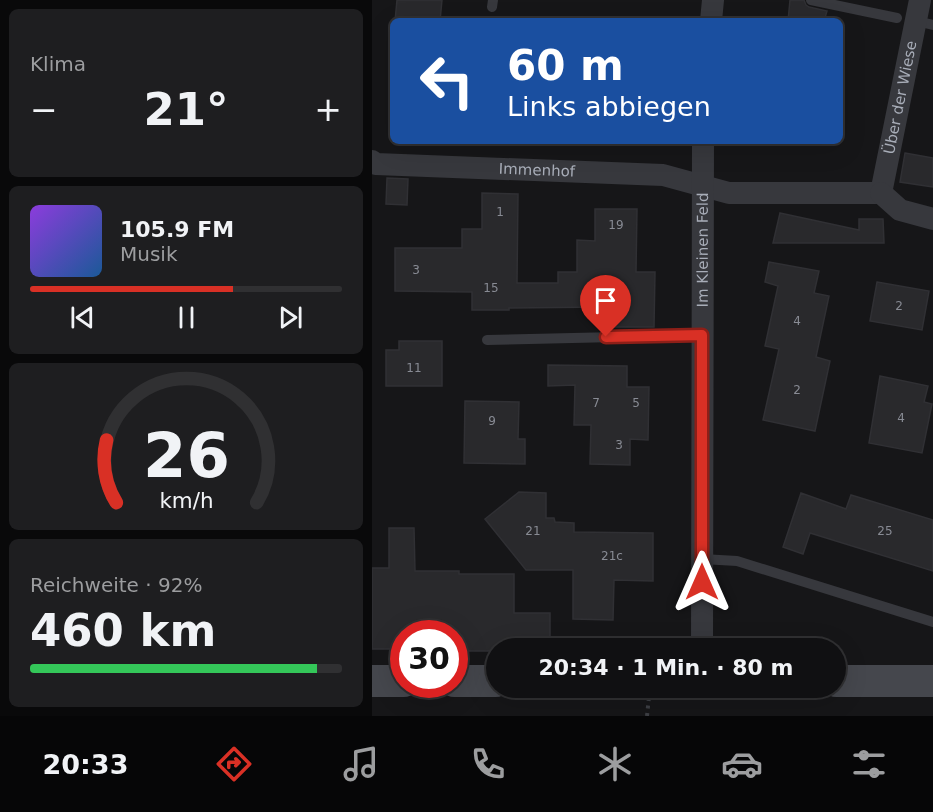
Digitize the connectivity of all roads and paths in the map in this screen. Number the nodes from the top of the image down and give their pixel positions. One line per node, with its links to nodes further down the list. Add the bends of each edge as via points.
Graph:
1 (713, 0): 4 (street)
2 (811, 0): 3 (lane)
3 (917, 16): 8 (street, Über der Wiese)
4 (711, 18)
5 (703, 144): 7 (street, Im Kleinen Feld)
6 (372, 161): 7 (street, Immenhof, via 663,175)
7 (702, 186): 8 (street, via 729,193); 10 (street, Im Kleinen Feld)
8 (881, 193): 9 (street, via 900,210)
9 (933, 219)
10 (702, 335): 11 (lane); 12 (street, Im Kleinen Feld)
11 (487, 340)
12 (702, 560): 13 (lane, via 737,561); 14 (street, Im Kleinen Feld)
13 (933, 622)
14 (702, 638)
15 (372, 681): 16 (street)
16 (390, 681)
17 (468, 681): 18 (street)
18 (486, 681)
19 (846, 681): 20 (street)
20 (933, 681)
21 (649, 698): 22 (path)
22 (648, 716)

